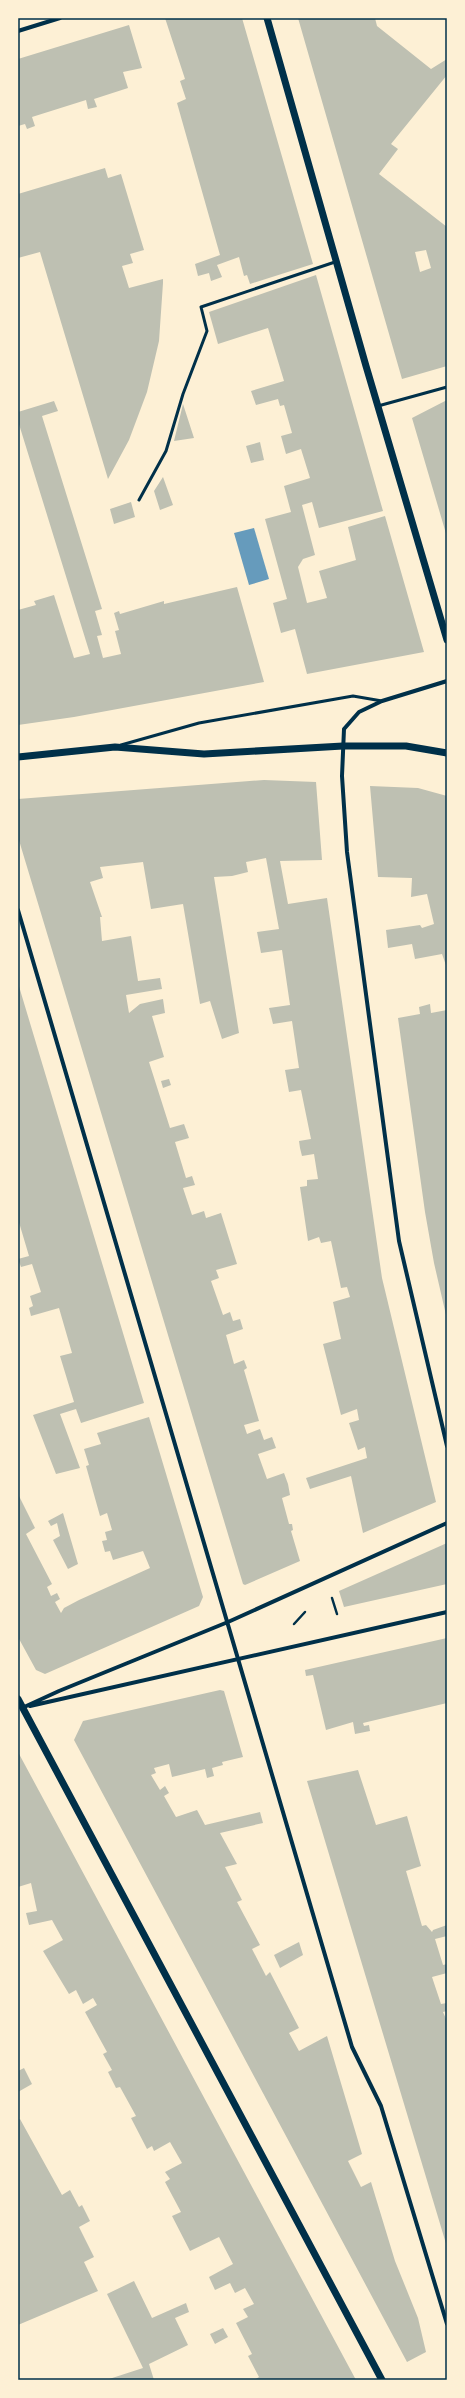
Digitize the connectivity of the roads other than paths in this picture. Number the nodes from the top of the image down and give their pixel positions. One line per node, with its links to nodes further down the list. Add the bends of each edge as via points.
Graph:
1 (60, 18): 3 (street)
2 (267, 18): 4 (street)
3 (18, 31)
4 (336, 261): 6 (street); 7 (lane, via 201,307 208,331 183,394 166,451)
5 (447, 387): 6 (lane)
6 (378, 406): 8 (street)
7 (140, 500)
8 (447, 640)
9 (447, 681): 10 (street)
10 (382, 701): 11 (street, via 359,712 344,729); 12 (lane, via 353,696 199,723)
11 (344, 746): 12 (street, via 204,754); 13 (street, via 406,746); 16 (street, via 342,776 347,852 399,1241)
12 (115, 747): 14 (street)
13 (447, 753)
14 (18, 757)
15 (18, 910): 19 (street)
16 (447, 1446)
17 (447, 1523): 19 (street)
18 (447, 1612): 20 (street)
19 (228, 1622): 20 (street); 22 (street)
20 (238, 1658): 22 (street); 23 (street, via 352,2047 381,2106)
21 (18, 1699): 22 (street)
22 (20, 1709): 24 (street)
23 (447, 2324)
24 (382, 2380)

